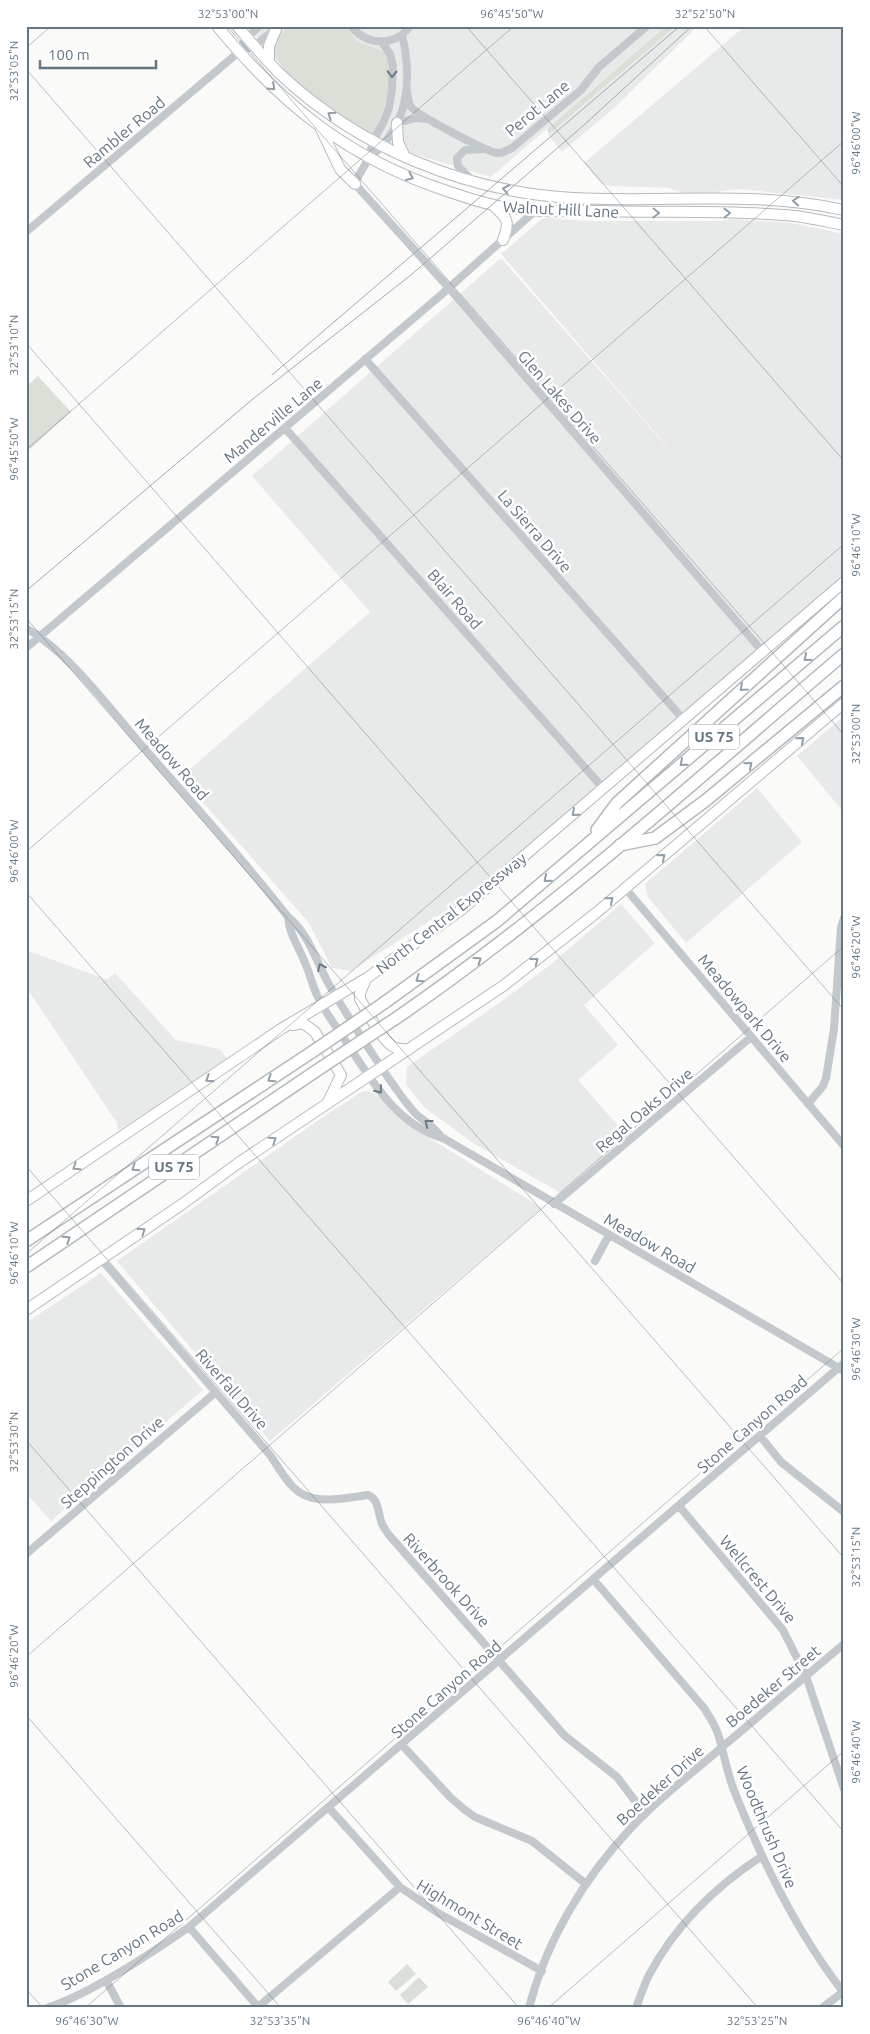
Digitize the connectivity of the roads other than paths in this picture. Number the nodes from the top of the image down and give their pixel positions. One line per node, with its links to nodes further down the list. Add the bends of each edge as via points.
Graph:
1 (217, 26): 11 (main road, Walnut Hill Lane)
2 (237, 26): 9 (main road, Walnut Hill Lane)
3 (260, 26): 9 (street, Rambler Road)
4 (351, 26): 10 (street, via 364,38)
5 (410, 26): 8 (street)
6 (647, 26): 19 (street, Perot Lane, via 599,67 581,90 512,148 497,153)
7 (278, 28): 9 (street, Rambler Road); 12 (main road, via 270,46)
8 (402, 35): 10 (street); 13 (street, via 408,65)
9 (250, 42): 11 (street, Rambler Road); 12 (main road, Walnut Hill Lane)
10 (382, 42): 17 (street, one-way to 17, via 392,59 392,90 386,117)
11 (238, 52): 16 (main road, Walnut Hill Lane, one-way to 16, via 283,98); 31 (street, Rambler Road)
12 (269, 62): 17 (main road, Walnut Hill Lane, one-way to 12, via 321,108)
13 (407, 91): 14 (street, Perot Lane, via 410,106); 15 (street)
14 (429, 119): 15 (street, via 416,118); 19 (street, Perot Lane)
15 (397, 123): 18 (street); 20 (main road, via 398,142)
16 (320, 126): 21 (main road, Walnut Hill Lane); 22 (main road, via 340,169)
17 (373, 141): 18 (main road, Walnut Hill Lane); 21 (street)
18 (384, 146): 20 (main road, Walnut Hill Lane); 21 (street)
19 (486, 149): 23 (street, via 465,150 457,158 458,166)
20 (405, 157): 23 (main road, Walnut Hill Lane)
21 (369, 158): 22 (street); 26 (main road, Walnut Hill Lane, one-way to 26, via 423,183)
22 (353, 182): 33 (street, Glen Lakes Drive)
23 (474, 182): 24 (main road, Walnut Hill Lane, one-way to 23, via 519,192)
24 (573, 198): 25 (main road, Walnut Hill Lane); 27 (main road)
25 (679, 199): 28 (main road, Walnut Hill Lane, one-way to 25, via 800,201); 29 (main road)
26 (493, 205): 27 (main road, Walnut Hill Lane); 32 (main road, via 506,219 508,227)
27 (536, 210): 29 (main road, Walnut Hill Lane, one-way to 29); 32 (street, Manderville Lane)
28 (844, 210)
29 (678, 213): 30 (main road, Walnut Hill Lane, one-way to 30, via 742,212)
30 (844, 225)
31 (26, 232)
32 (503, 240): 33 (street, Manderville Lane)
33 (449, 288): 34 (street, Manderville Lane); 42 (street, Glen Lakes Drive)
34 (365, 359): 35 (street, Manderville Lane); 46 (street, La Sierra Drive)
35 (285, 428): 40 (street, Manderville Lane); 47 (street, Blair Road)
36 (844, 582): 42 (main road, North Central Expressway)
37 (844, 597): 49 (highway, one-way to 49, via 617,803)
38 (844, 626): 49 (highway, North Central Expressway / US 75, one-way to 49)
39 (26, 628): 40 (street, Meadow Road)
40 (39, 636): 41 (street, Manderville Lane); 51 (street, Meadow Road, via 101,699)
41 (26, 648)
42 (763, 652): 46 (main road, North Central Expressway)
43 (844, 654): 48 (highway, US 75)
44 (844, 686): 48 (highway, one-way to 44, via 655,838 705,801)
45 (844, 703): 50 (main road, one-way to 45)
46 (684, 720): 47 (main road, North Central Expressway)
47 (603, 788): 53 (main road, North Central Expressway, one-way to 53, via 482,894)
48 (620, 846): 73 (highway, US 75, one-way to 48, bridge, via 395,1019 509,937)
49 (584, 848): 70 (highway, North Central Expressway / US 75, one-way to 70, bridge, via 497,921 384,1003)
50 (625, 888): 59 (street, Meadowpark Drive); 60 (main road, one-way to 50, via 503,986)
51 (288, 916): 54 (street, Meadow Road, one-way to 51, via 306,938); 55 (street, Meadow Road, via 289,927)
52 (844, 918): 56 (street, via 840,927)
53 (367, 978): 54 (main road, North Central Expressway); 60 (main road, via 360,999 391,1046)
54 (337, 996): 55 (main road, North Central Expressway); 61 (street, Meadow Road)
55 (322, 1005): 57 (main road, North Central Expressway); 62 (street, Meadow Road)
56 (834, 1028): 58 (street); 63 (street, via 826,1078)
57 (281, 1029): 64 (main road, via 303,1023 315,1032 341,1076); 67 (main road, North Central Expressway, one-way to 67)
58 (844, 1029)
59 (752, 1037): 63 (street, Meadowpark Drive); 68 (street, Regal Oaks Drive)
60 (408, 1050): 61 (main road)
61 (382, 1068): 62 (main road); 65 (street, Meadow Road, one-way to 61, via 406,1103)
62 (369, 1077): 64 (main road); 65 (street, Meadow Road, one-way to 65, via 383,1096 415,1126)
63 (808, 1104): 66 (street, Meadowpark Drive)
64 (327, 1105): 71 (main road, one-way to 64)
65 (442, 1138): 68 (street, Meadow Road)
66 (844, 1146)
67 (26, 1201)
68 (554, 1204): 69 (street, Meadow Road)
69 (609, 1235): 72 (street); 75 (street, Meadow Road)
70 (26, 1241)
71 (102, 1259): 74 (main road); 76 (street, Riverfall Drive)
72 (595, 1261)
73 (26, 1267)
74 (26, 1310)
75 (842, 1367): 77 (street, Stone Canyon Road)
76 (216, 1392): 78 (street, Riverfall Drive, via 293,1487 318,1500); 81 (street, Steppington Drive)
77 (760, 1436): 79 (street, Stone Canyon Road); 80 (street, via 781,1462)
78 (360, 1496): 84 (street, Riverbrook Drive, via 372,1496 389,1535)
79 (678, 1506): 82 (street, Stone Canyon Road); 85 (street, Wellcrest Drive, via 784,1630)
80 (844, 1512)
81 (26, 1554)
82 (594, 1580): 84 (street, Stone Canyon Road); 87 (street, Woodthrush Drive, via 704,1708 718,1734)
83 (844, 1644): 85 (street, Boedeker Street)
84 (500, 1661): 86 (street, Stone Canyon Road); 90 (street, Riverbrook Drive, via 570,1741 617,1778)
85 (806, 1676): 87 (street, Boedeker Street); 88 (street, Wellcrest Drive)
86 (402, 1745): 89 (street, Stone Canyon Road); 92 (street, via 465,1810 532,1841)
87 (721, 1749): 90 (street, Boedeker Drive); 91 (street, Woodthrush Drive, via 734,1791)
88 (844, 1789)
89 (329, 1808): 93 (street, Highmont Street); 94 (street, Stone Canyon Road)
90 (645, 1814): 92 (street, Boedeker Drive)
91 (762, 1856): 97 (street, Woodthrush Drive, via 805,1937); 102 (street, via 724,1883 693,1913 649,1976)
92 (586, 1884): 95 (street, Boedeker Drive, via 553,1942)
93 (400, 1887): 95 (street, Highmont Street, via 438,1913); 98 (street)
94 (189, 1927): 96 (street, Stone Canyon Road); 98 (street)
95 (542, 1971): 101 (street)
96 (106, 1980): 99 (street, Stone Canyon Road); 100 (street)
97 (843, 1992): 103 (street)
98 (259, 2007)
99 (47, 2008)
100 (121, 2008)
101 (529, 2008)
102 (636, 2008)
103 (822, 2008)

